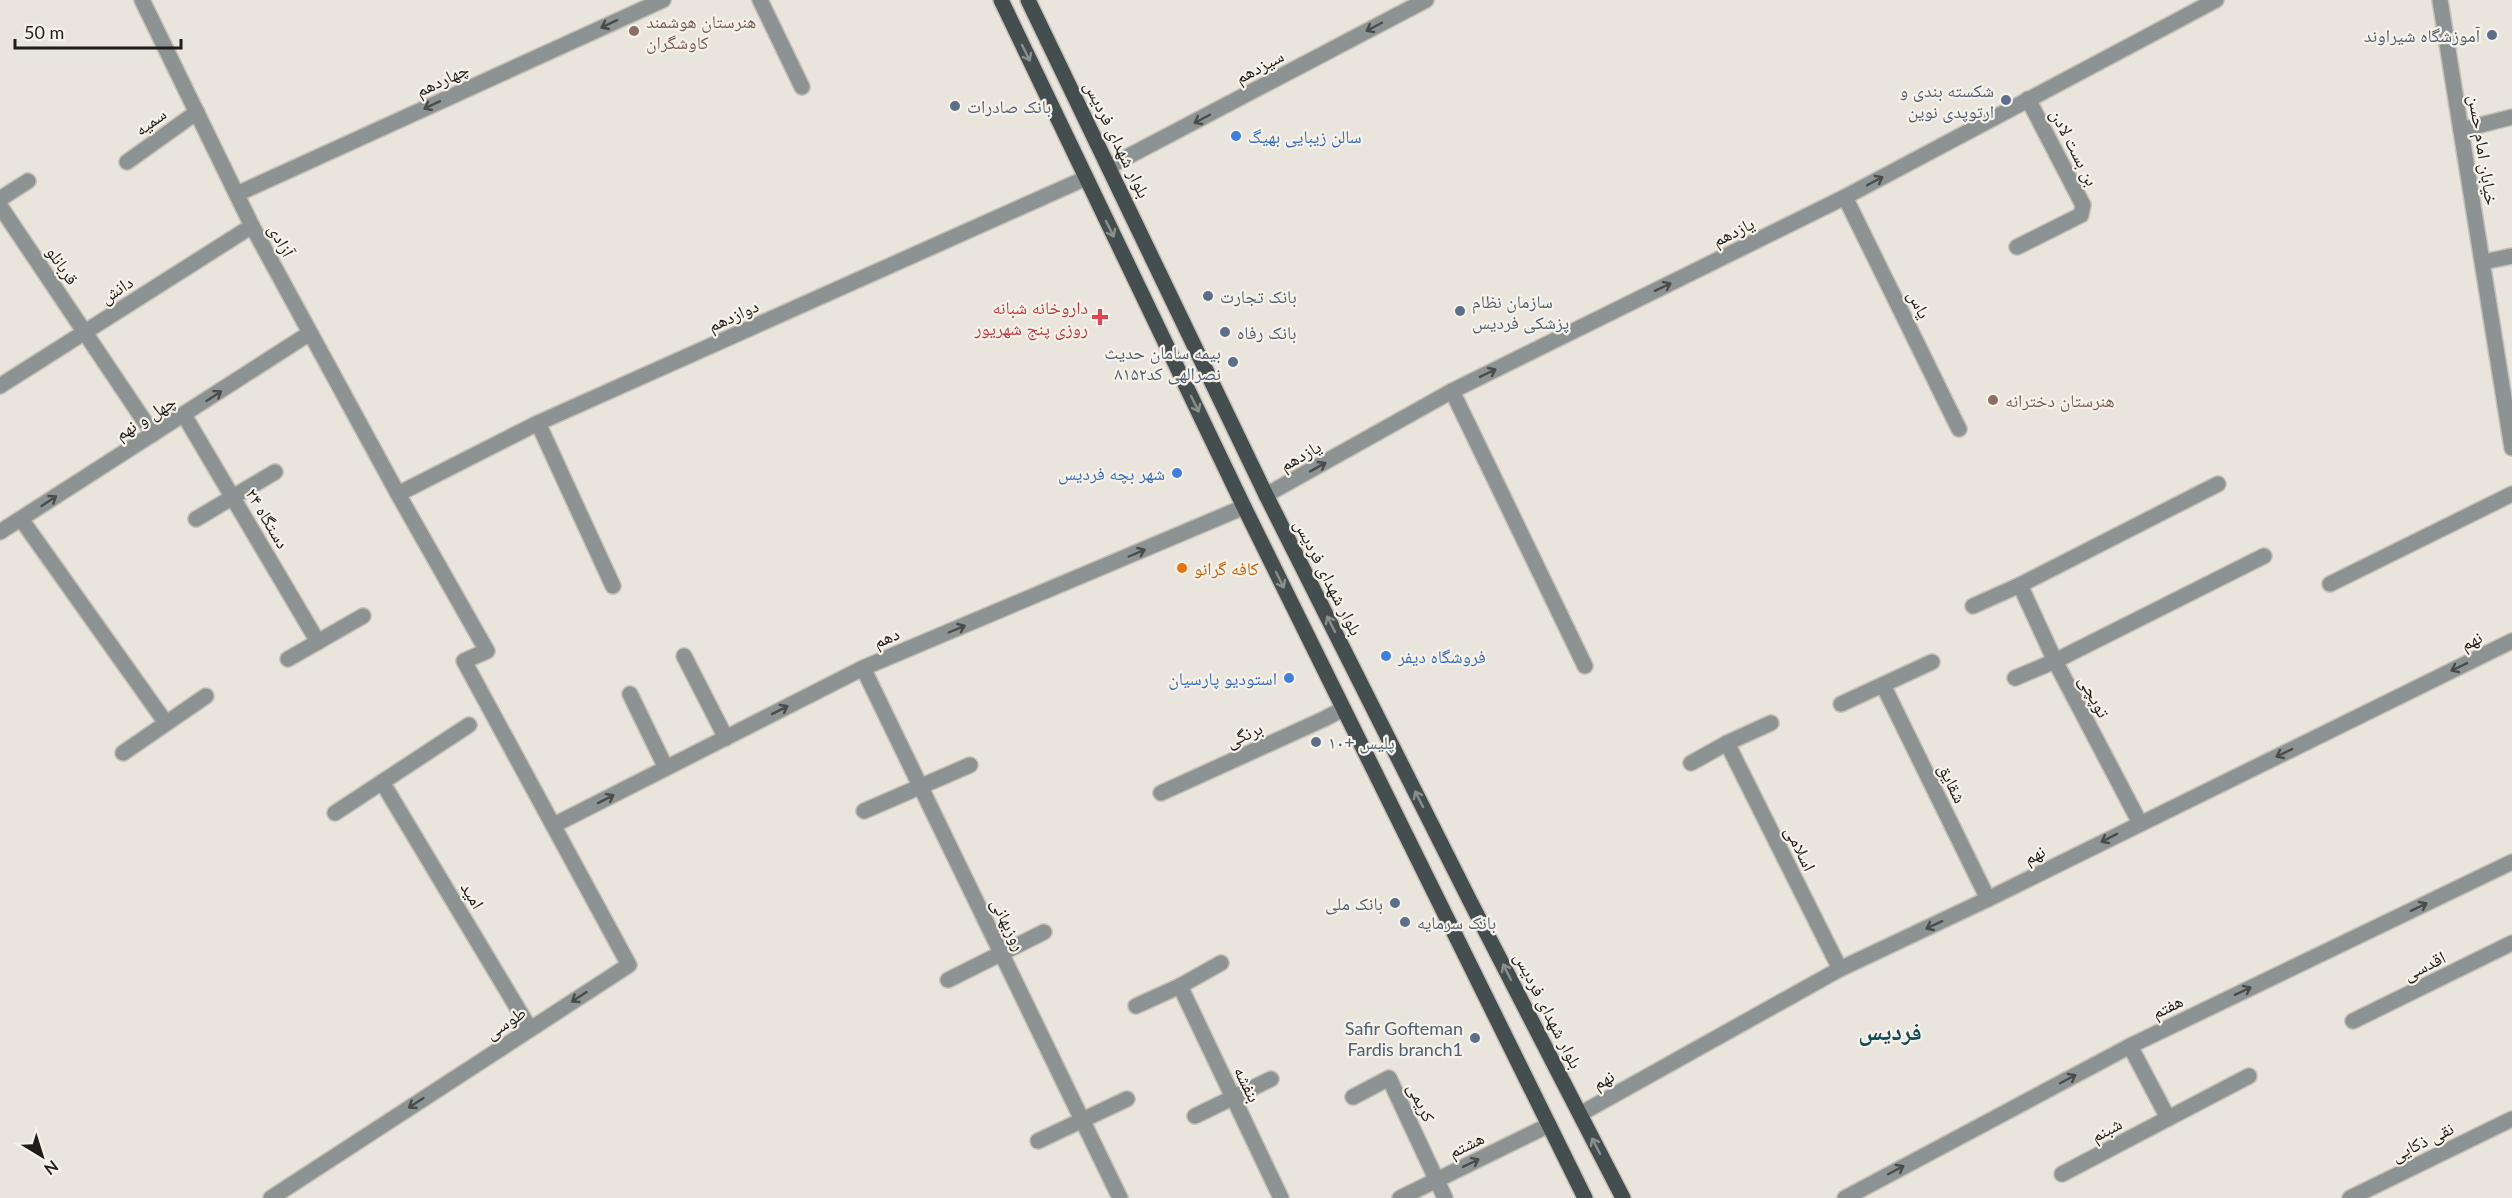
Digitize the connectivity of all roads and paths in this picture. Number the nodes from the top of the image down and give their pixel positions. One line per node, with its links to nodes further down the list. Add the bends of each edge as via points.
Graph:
1 (142, 0): 11 (street, آزادی)
2 (663, 0): 18 (street, چهاردهم, one-way to 18)
3 (760, 0): 9 (street)
4 (1001, 0): 16 (main road, one-way to 16)
5 (1028, 0): 15 (main road, بلوار شهدای فردیس)
6 (1426, 0): 15 (street, سیزدهم, one-way to 15)
7 (2216, 0): 10 (street, یازدهم)
8 (2440, 0): 13 (street, خیابان امام حسن)
9 (802, 87)
10 (2028, 99): 19 (street, یازدهم, one-way to 10); 23 (street, بن بست لادن, via 2083,205 2081,215 2072,221)
11 (197, 112): 14 (street, سمیه); 18 (street, آزادی)
12 (2512, 117): 13 (street)
13 (2461, 130): 25 (street, خیابان امام حسن)
14 (127, 162)
15 (1110, 166): 40 (main road, بلوار شهدای فردیس)
16 (1086, 178): 32 (street, دوازدهم); 42 (main road, one-way to 42)
17 (28, 181): 20 (street)
18 (237, 194): 22 (street, آزادی)
19 (1845, 197): 29 (street, یازدهم, one-way to 19); 33 (street, یاس)
20 (0, 199)
21 (0, 206): 26 (street, قربانلو)
22 (252, 226): 26 (street, دانش); 27 (street, آزادی)
23 (2018, 247)
24 (2512, 255): 25 (street)
25 (2483, 262): 30 (street, خیابان امام حسن)
26 (84, 332): 28 (street, دانش); 34 (street, قربانلو)
27 (310, 333): 31 (street, چهل و نهم, one-way to 27); 38 (street, آزادی)
28 (0, 386)
29 (1452, 391): 40 (street, یازدهم, one-way to 29); 58 (street)
30 (2508, 403): 35 (street, خیابان امام حسن)
31 (183, 415): 34 (street, چهل و نهم); 41 (street, ۲۴ دستگاه)
32 (538, 423): 38 (street, دوازدهم); 49 (street)
33 (1959, 429)
34 (153, 434): 43 (street, چهل و نهم, one-way to 34)
35 (2512, 448)
36 (275, 472): 41 (street)
37 (2218, 484): 48 (street)
38 (398, 494): 81 (street, آزادی, via 487,651 464,661)
39 (2512, 494): 47 (street)
40 (1266, 495): 100 (main road, بلوار شهدای فردیس, one-way to 40)
41 (232, 497): 44 (street); 53 (street, ۲۴ دستگاه)
42 (1244, 507): 59 (street, دهم, one-way to 42); 65 (main road, one-way to 65)
43 (21, 519): 45 (street, چهل و نهم); 66 (street)
44 (196, 519)
45 (0, 532)
46 (2264, 556): 56 (street)
47 (2330, 584)
48 (2020, 585): 50 (street); 56 (street, توپچی)
49 (613, 586)
50 (1973, 606)
51 (363, 615): 53 (street)
52 (2512, 641): 80 (street, نهم, one-way to 80)
53 (318, 642): 55 (street)
54 (684, 656): 69 (street)
55 (288, 659)
56 (2055, 661): 60 (street); 80 (street, توپچی)
57 (1932, 662): 61 (street)
58 (1585, 666)
59 (863, 668): 69 (street, دهم, one-way to 59); 76 (street, روزبهانی)
60 (2015, 678)
61 (1883, 685): 64 (street); 83 (street, شقایق)
62 (630, 694): 74 (street)
63 (206, 696): 66 (street)
64 (1841, 704)
65 (1343, 709): 77 (street, برنگی); 105 (main road)
66 (166, 723): 71 (street)
67 (1772, 723): 70 (street)
68 (470, 725): 75 (street)
69 (726, 738): 74 (street, دهم)
70 (1727, 743): 72 (street); 88 (street, اسلامی)
71 (123, 753)
72 (1691, 763)
73 (970, 765): 76 (street)
74 (666, 768): 81 (street, دهم, one-way to 74)
75 (382, 782): 79 (street); 93 (street, امید)
76 (921, 786): 78 (street); 86 (street, روزبهانی)
77 (1161, 793)
78 (864, 811)
79 (335, 813)
80 (2140, 823): 83 (street, نهم, one-way to 83)
81 (554, 825): 93 (street, طوسی, one-way to 93, via 628,965)
82 (2512, 862): 94 (street, هفتم, one-way to 82)
83 (1988, 899): 88 (street, نهم, one-way to 88)
84 (1044, 932): 86 (street)
85 (2512, 943): 92 (street, اقدسی)
86 (1002, 953): 89 (street); 103 (street, روزبهانی)
87 (1221, 963): 90 (street)
88 (1840, 969): 100 (street, نهم)
89 (948, 980)
90 (1180, 986): 91 (street); 97 (street, بنفشه)
91 (1136, 1006)
92 (2353, 1021)
93 (530, 1029): 109 (street, طوسی, one-way to 109)
94 (2130, 1046): 102 (street); 116 (street, هفتم, one-way to 94)
95 (2249, 1076): 102 (street, شبنم)
96 (1271, 1079): 97 (street)
97 (1233, 1097): 101 (street); 111 (street, بنفشه)
98 (1353, 1098): 108 (street, کریمی, via 1389,1078)
99 (1127, 1100): 103 (street)
100 (1580, 1114): 115 (main road, بلوار شهدای فردیس, one-way to 100)
101 (1195, 1116)
102 (2168, 1118): 107 (street, شبنم)
103 (1082, 1119): 106 (street); 110 (street, روزبهانی)
104 (2512, 1119): 117 (street, نقی ذکایی)
105 (1549, 1125): 108 (street, هشتم, one-way to 105); 114 (main road)
106 (1038, 1141)
107 (2062, 1174)
108 (1437, 1180): 112 (street, هشتم); 113 (street)
109 (271, 1198)
110 (1120, 1198)
111 (1281, 1198)
112 (1400, 1198)
113 (1445, 1198)
114 (1585, 1198)
115 (1623, 1198)
116 (1845, 1198)
117 (2350, 1198)

